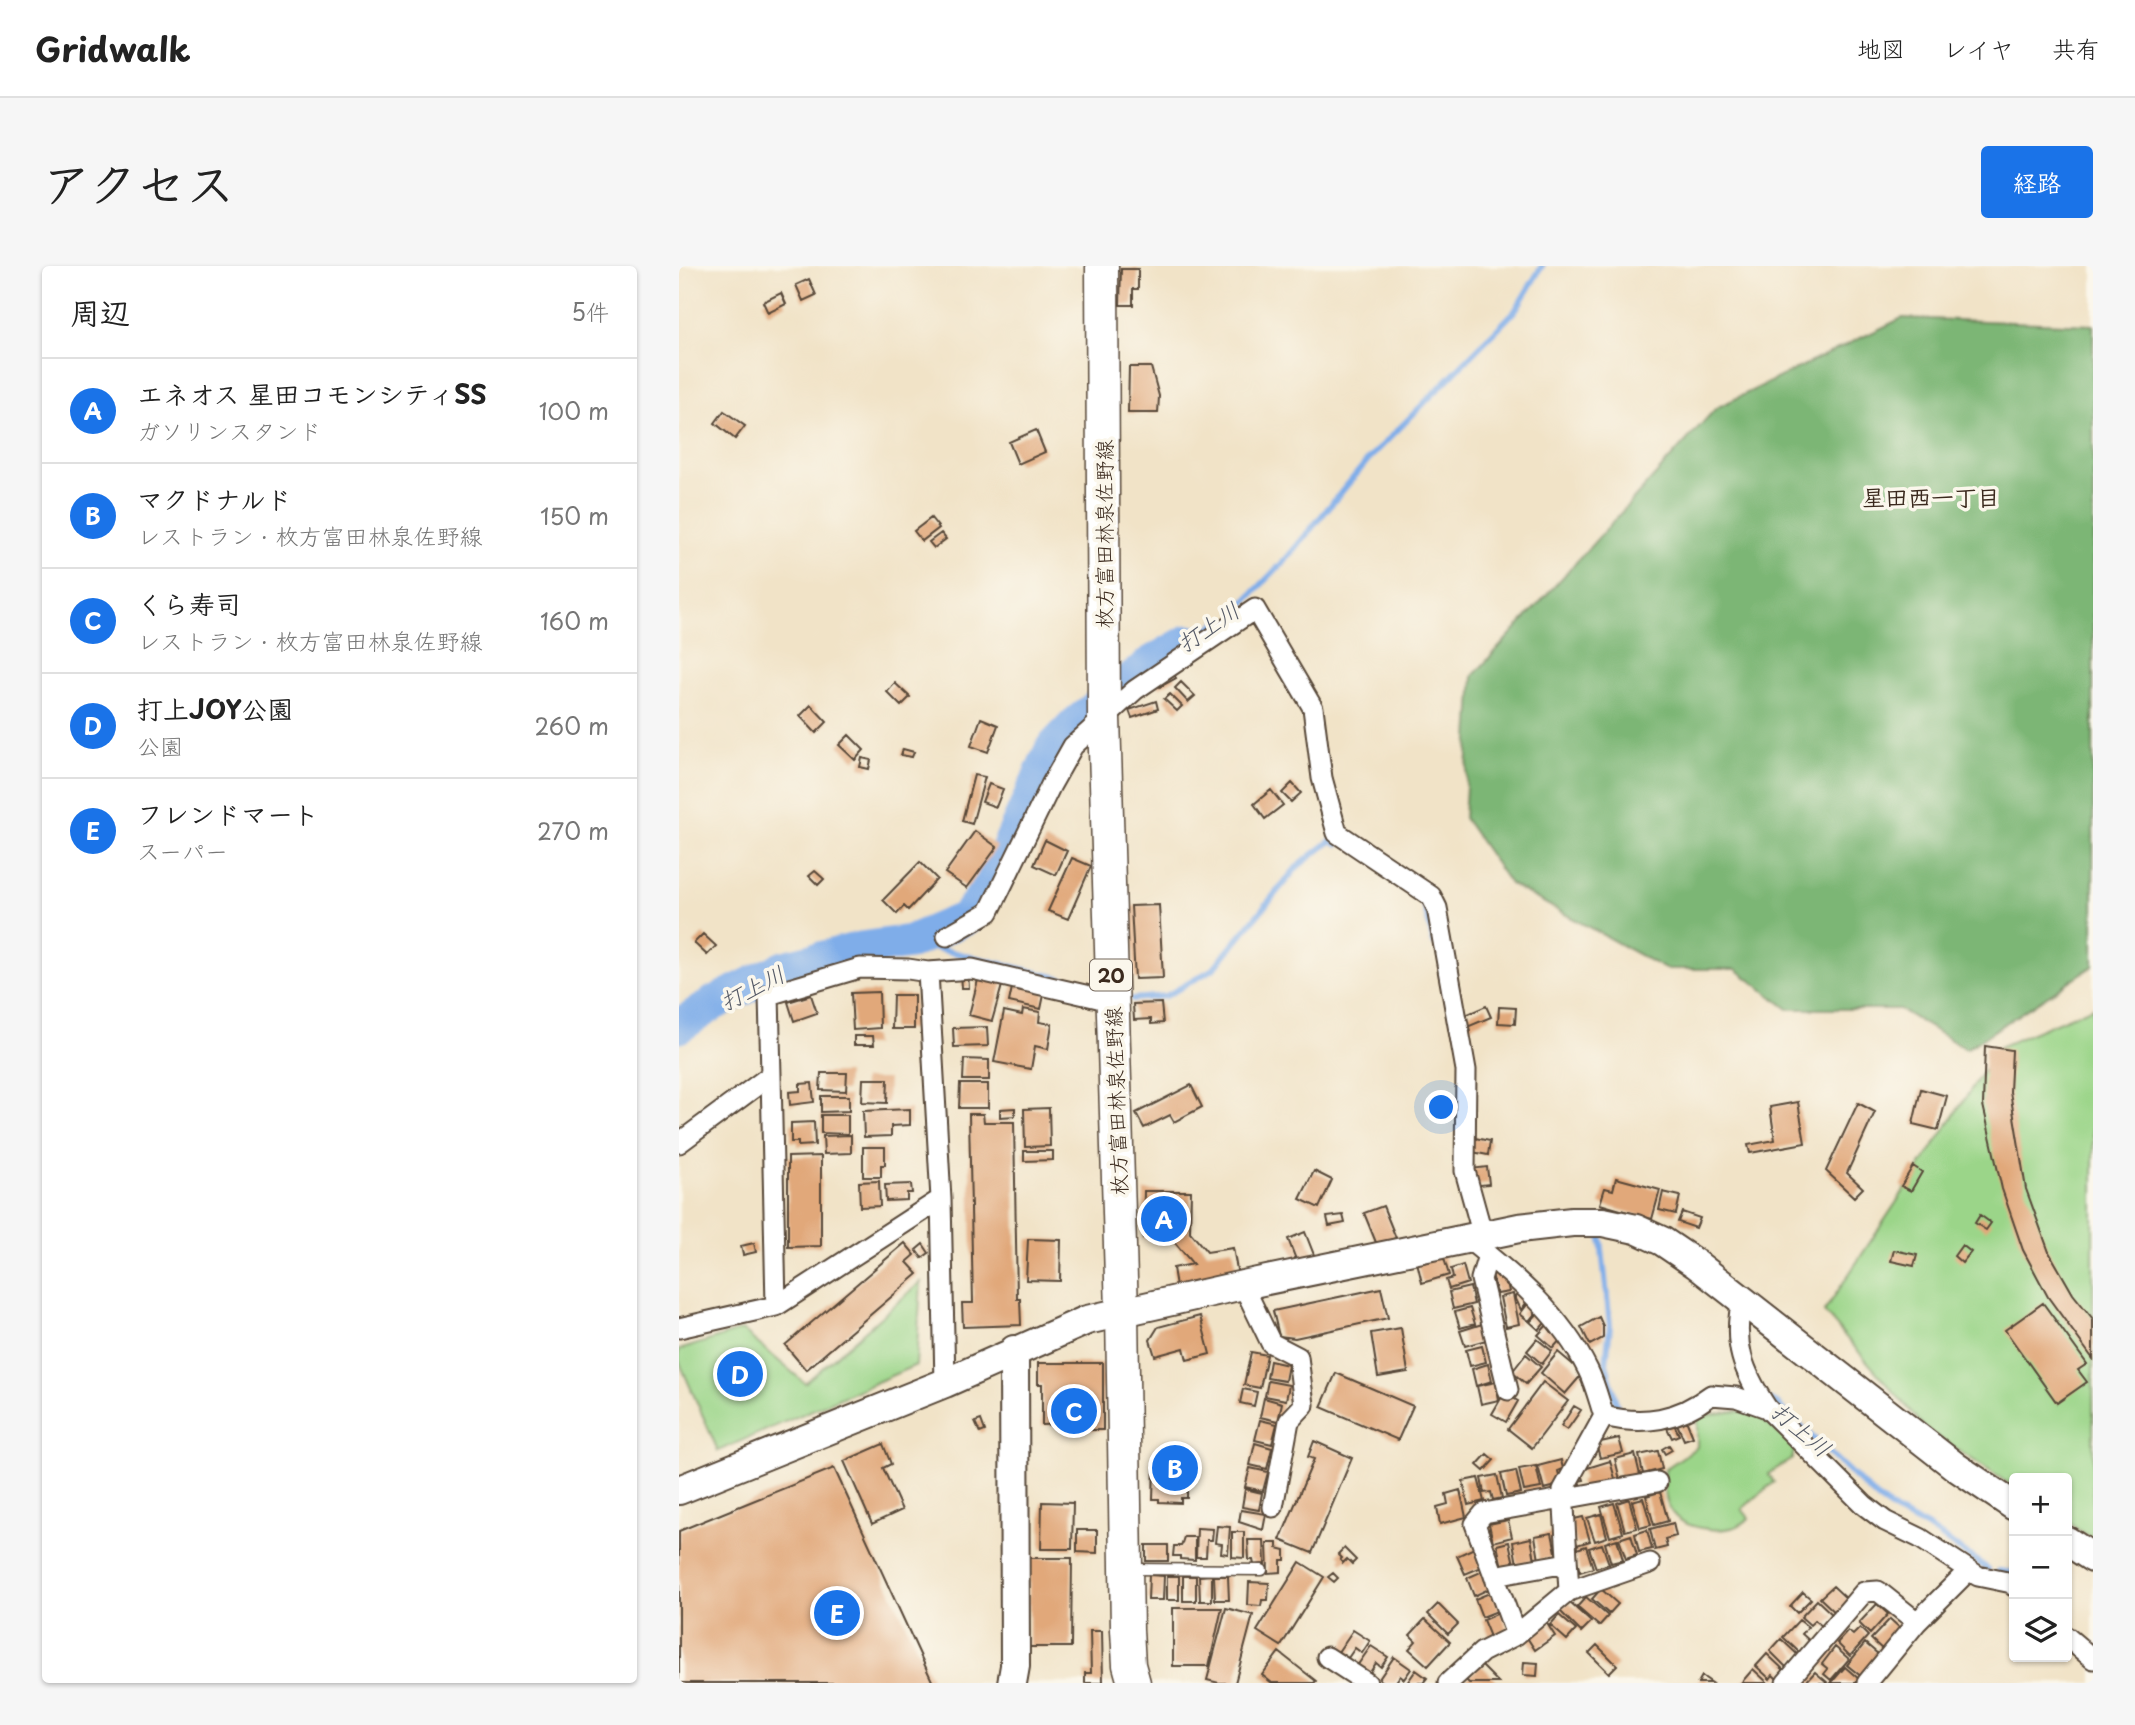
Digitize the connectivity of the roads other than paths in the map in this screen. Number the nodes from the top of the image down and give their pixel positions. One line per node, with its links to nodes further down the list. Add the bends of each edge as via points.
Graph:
1 (1102, 266): 2 (main road, 枚方富田林泉佐野線 / 20)
2 (1104, 717): 3 (street, via 1073,746 989,912); 5 (main road, 枚方富田林泉佐野線 / 20); 9 (street, via 1135,690 1255,609 1313,708 1322,778 1337,833 1431,896 1437,908 1467,1070 1465,1171)
3 (947, 936)
4 (928, 971): 5 (street, via 972,969); 6 (street, via 860,968 769,995); 8 (street)
5 (1111, 1001): 13 (main road, 枚方富田林泉佐野線 / 20)
6 (772, 1075): 7 (street); 12 (street)
7 (679, 1143)
8 (941, 1199): 12 (street); 16 (street)
9 (1479, 1243): 10 (street); 11 (street, via 1519,1228 1572,1222 1636,1229 1662,1241); 17 (street, via 1481,1279); 19 (street, via 1562,1326 1588,1371)
10 (1243, 1285): 13 (street); 24 (street, via 1271,1343 1298,1357 1304,1405 1289,1421)
11 (1742, 1300): 18 (street, via 1737,1323 1740,1352 1750,1381); 23 (street, via 1956,1467)
12 (776, 1306): 14 (street)
13 (1122, 1312): 15 (street, via 1087,1320); 29 (main road, 枚方富田林泉佐野線 / 20)
14 (679, 1328)
15 (1014, 1350): 16 (street); 40 (street)
16 (945, 1383): 21 (street)
17 (1508, 1390)
18 (1767, 1408): 19 (street, via 1736,1397 1711,1395 1654,1421 1627,1422); 31 (street, via 1864,1505)
19 (1604, 1416): 22 (street, via 1563,1490)
20 (1657, 1482): 22 (street)
21 (679, 1490)
22 (1563, 1500): 27 (street); 32 (street, via 1484,1513 1475,1524)
23 (2009, 1503)
24 (1273, 1507)
25 (2072, 1544): 26 (street)
26 (2093, 1559)
27 (1567, 1563): 32 (street); 34 (street)
28 (1650, 1563): 34 (street)
29 (1126, 1569): 30 (lane); 41 (main road, 枚方富田林泉佐野線 / 20, via 1129,1665)
30 (1262, 1570)
31 (1969, 1570): 33 (street); 35 (street)
32 (1494, 1576): 36 (street)
33 (2009, 1582)
34 (1569, 1591): 36 (street)
35 (1917, 1622): 44 (street, via 1878,1591 1864,1592); 45 (street)
36 (1516, 1635): 43 (street, via 1482,1652)
37 (2072, 1641): 39 (street)
38 (1327, 1657): 42 (street)
39 (2093, 1659)
40 (1012, 1683)
41 (1134, 1683)
42 (1367, 1683)
43 (1448, 1683)
44 (1786, 1683)
45 (1867, 1683)

